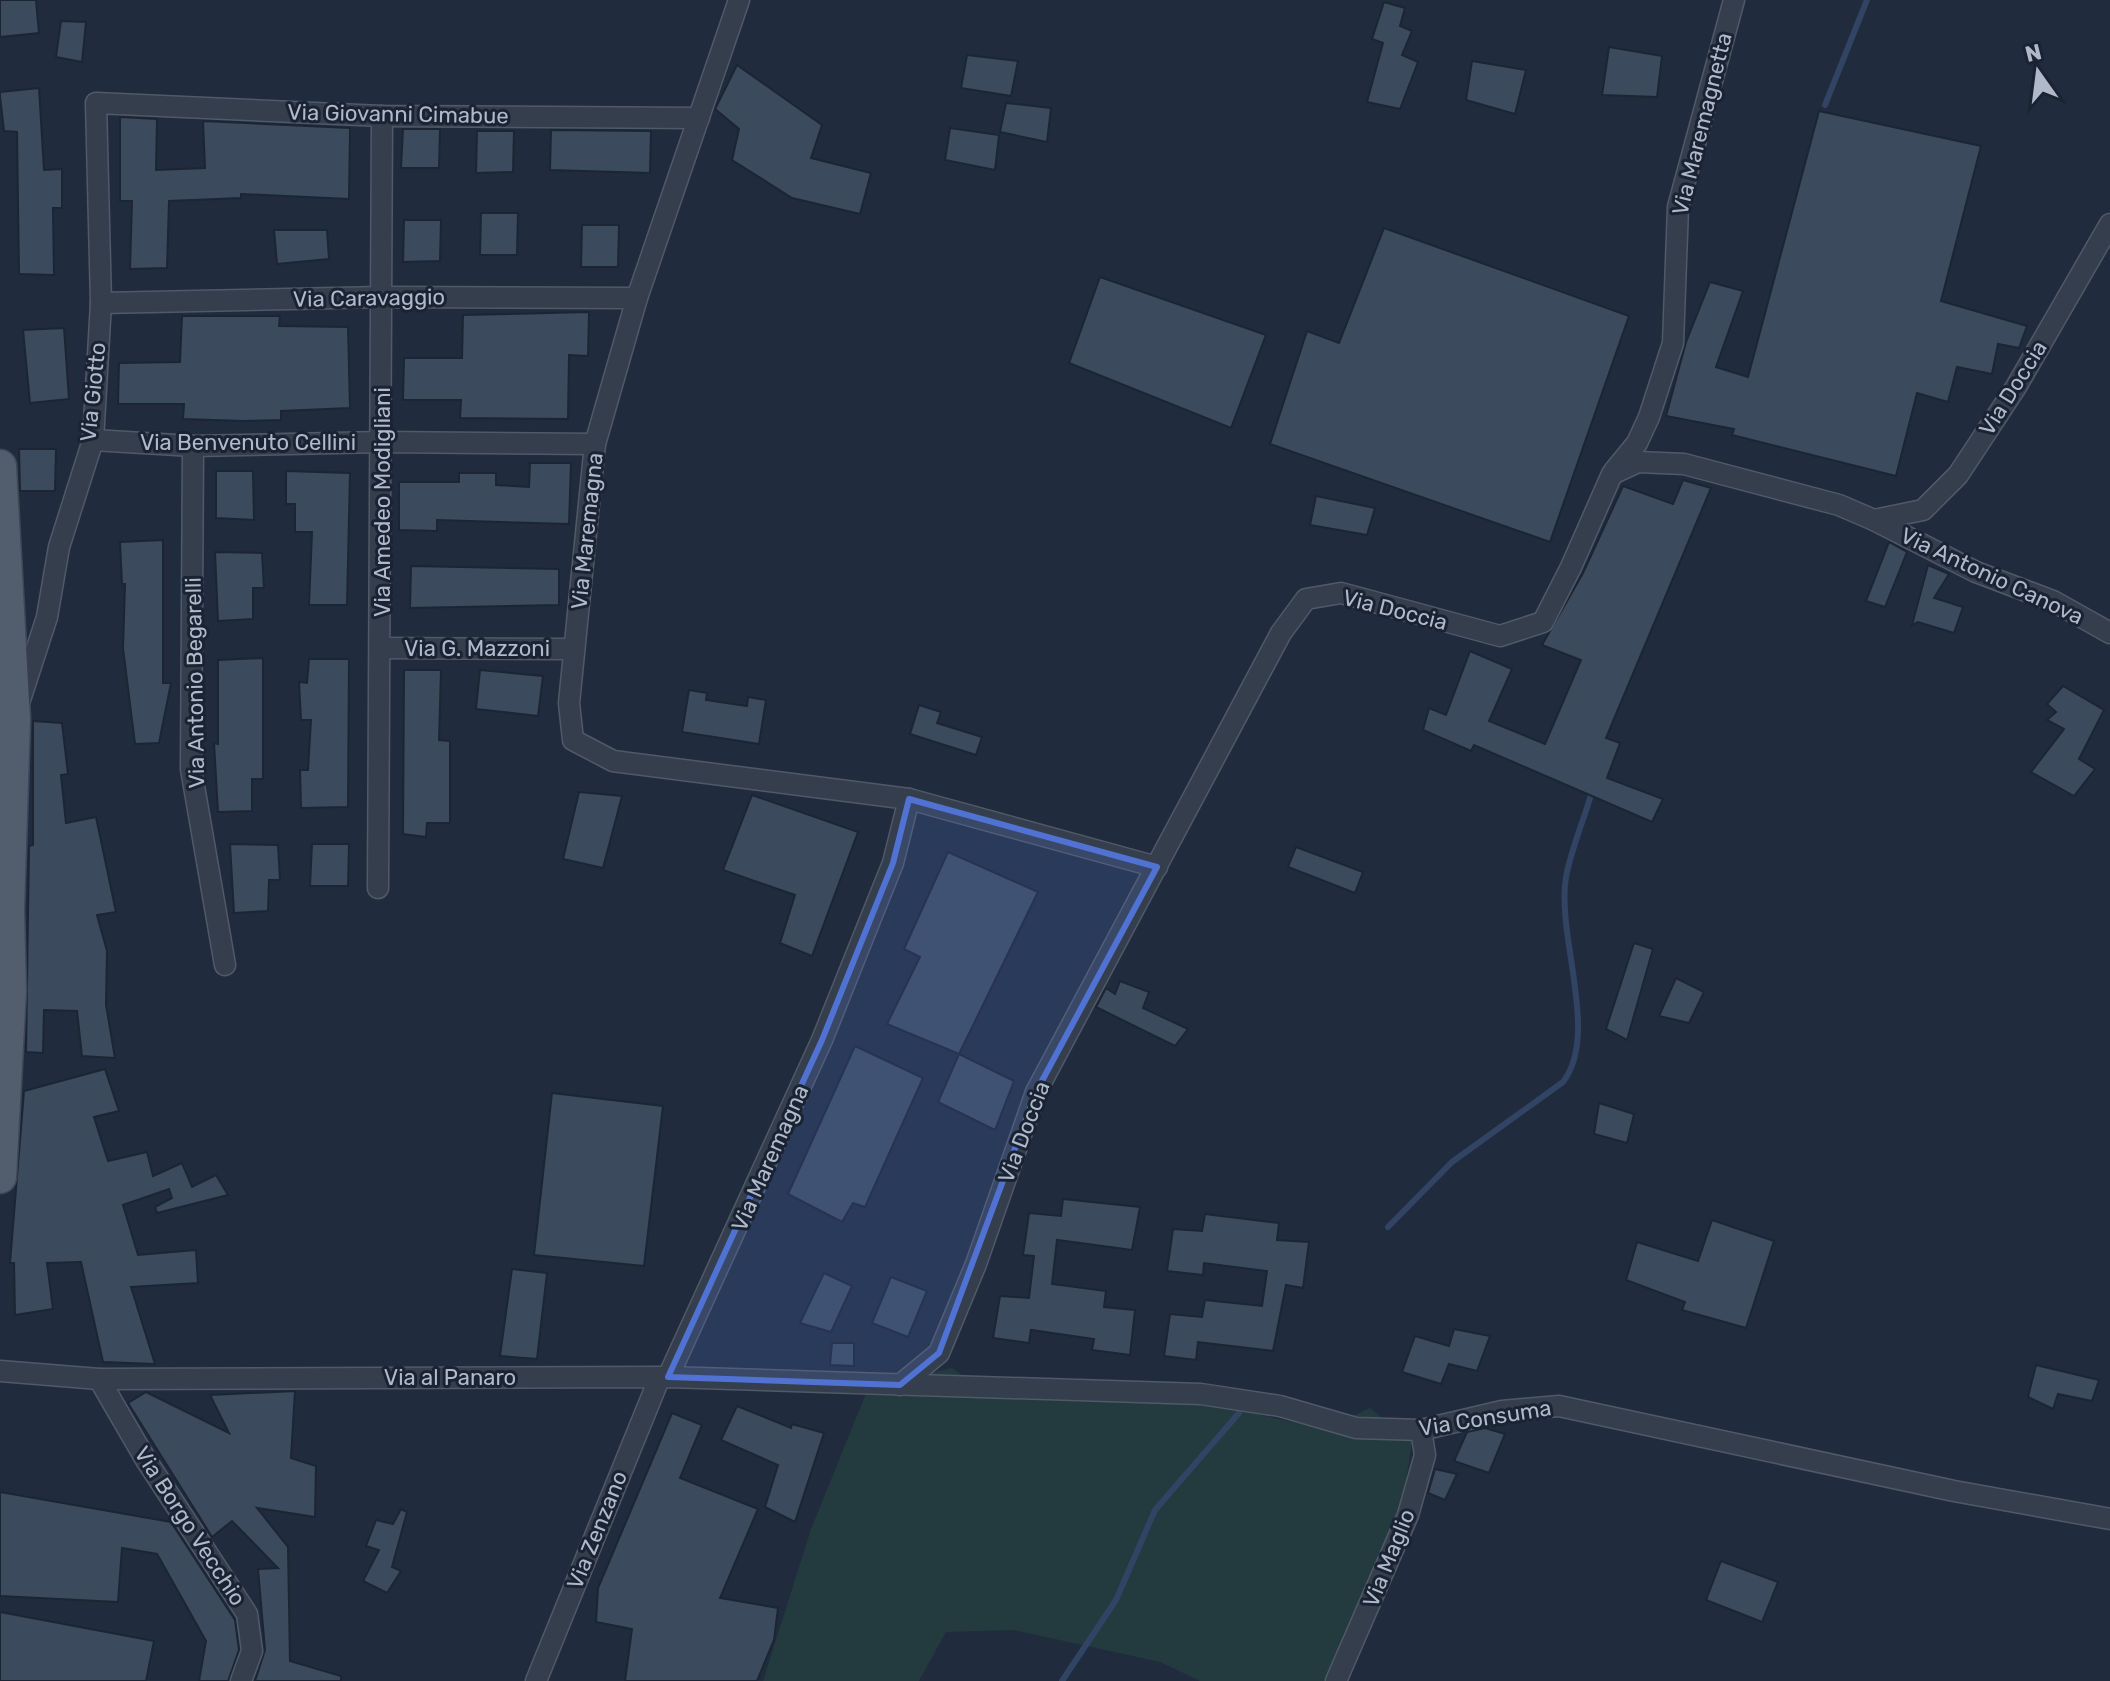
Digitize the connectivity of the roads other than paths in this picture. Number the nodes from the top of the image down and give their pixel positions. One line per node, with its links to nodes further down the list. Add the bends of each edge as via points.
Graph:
1 (739, 0): 5 (street, Via Maremagna)
2 (1734, 0): 15 (street, Via Maremagnetta, via 1678,207 1673,343 1637,443)
3 (96, 103): 4 (street, Via Giovanni Cimabue); 9 (street, Via Giotto)
4 (382, 116): 5 (street, Via Giovanni Cimabue); 7 (street, Via Amedeo Modigliani)
5 (699, 118): 8 (street, Via Maremagna)
6 (2110, 224): 16 (street, Via Doccia, via 2016,387 1958,475 1923,510)
7 (382, 297): 8 (street, Via Caravaggio); 9 (street, Via Caravaggio); 11 (street, Via Amedeo Modigliani)
8 (637, 298): 12 (street, Via Maremagna)
9 (101, 303): 10 (street, Via Giotto)
10 (93, 440): 13 (street, Via Benvenuto Cellini); 20 (street, Via Giotto)
11 (382, 442): 12 (street, Via Benvenuto Cellini); 13 (street, Via Benvenuto Cellini); 18 (street, Via Amedeo Modigliani)
12 (595, 444): 19 (street, Via Maremagna)
13 (193, 446): 25 (street, Via Antonio Begarelli, via 191,769)
14 (0, 466): 20 (main road)
15 (1612, 474): 16 (street, via 1638,462 1684,464 1839,505); 22 (street, Via Doccia, via 1543,622 1500,636 1341,593 1306,599 1281,633)
16 (1874, 520): 17 (street, Via Antonio Canova, via 1976,572 2053,601)
17 (2110, 633)
18 (380, 648): 19 (street, Via G. Mazzoni); 23 (street, Via Amedeo Modigliani)
19 (574, 649): 21 (street, Via Maremagna, via 569,703 573,740 613,761)
20 (14, 719): 24 (main road)
21 (909, 799): 22 (street, Via Maremagna); 29 (street, Via Maremagna, via 893,863 822,1040)
22 (1157, 867): 31 (street, Via Doccia, via 1036,1092 939,1353)
23 (378, 888)
24 (4, 909): 26 (main road, via 10,990)
25 (225, 965)
26 (2, 1106): 27 (main road)
27 (0, 1177)
28 (0, 1371): 30 (street, Via al Panaro)
29 (663, 1378): 30 (street, Via al Panaro); 31 (street, Via al Panaro); 35 (street, Via Zenzano)
30 (99, 1379): 34 (street, Via Borgo Vecchio, via 247,1614 252,1651)
31 (900, 1385): 32 (street, Via Consuma, via 1201,1394 1280,1406 1356,1428)
32 (1421, 1430): 33 (street, Via Consuma, via 1502,1411 1559,1406); 36 (street, Via Maglio, via 1425,1455 1408,1515)
33 (2110, 1519)
34 (241, 1681)
35 (536, 1681)
36 (1336, 1681)

